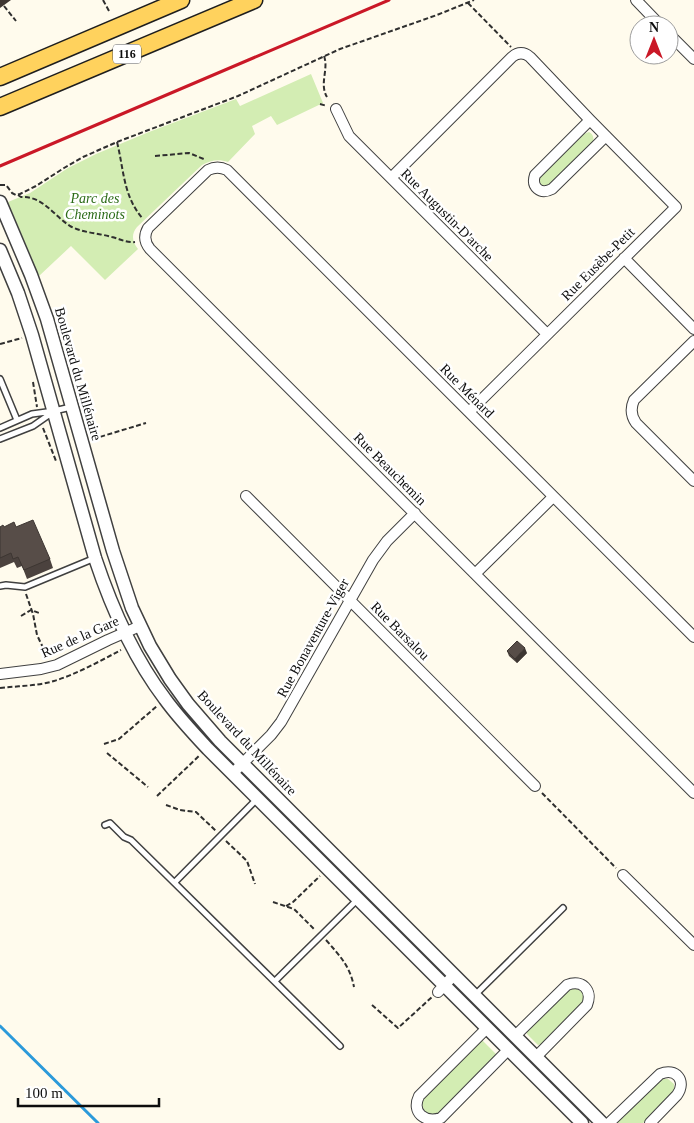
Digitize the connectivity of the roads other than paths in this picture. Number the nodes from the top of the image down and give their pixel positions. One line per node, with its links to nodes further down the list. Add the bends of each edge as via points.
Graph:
1 (181, 0): 7 (main road, 116)
2 (254, 0): 8 (main road, 116)
3 (636, 0): 4 (street)
4 (650, 15)
5 (679, 44): 6 (street)
6 (694, 59)
7 (0, 77)
8 (0, 107)
9 (336, 109): 13 (street, Rue Augustin-D'arche, via 350,136)
10 (590, 120): 11 (street, Rue Eusèbe-Petit); 11 (street, via 535,175 536,188 543,192 552,189); 13 (street, Rue Eusèbe-Petit, via 529,57 518,53)
11 (606, 136): 16 (street, Rue Eusèbe-Petit, via 676,206)
12 (215, 165): 23 (street, Rue Ménard, via 226,170 252,194); 30 (street, Rue Beauchemin, via 150,226 145,236 146,244)
13 (391, 178): 18 (street, Rue Augustin-D'arche)
14 (0, 202): 21 (street, Boulevard du Millénaire, via 39,297)
15 (0, 250): 22 (street, via 18,293)
16 (624, 258): 17 (street); 18 (street, Rue Eusèbe-Petit)
17 (694, 329)
18 (547, 334): 23 (street, Rue Eusèbe-Petit)
19 (694, 341): 27 (street, via 634,400 631,412 636,423)
20 (0, 379): 24 (lane)
21 (72, 406): 22 (lane); 35 (street, Boulevard du Millénaire, via 120,573)
22 (54, 412): 24 (lane, via 32,414); 26 (lane, via 33,426); 31 (street)
23 (469, 412): 29 (street, Rue Ménard)
24 (17, 420): 25 (lane)
25 (0, 428)
26 (0, 440)
27 (694, 481)
28 (246, 496): 34 (street, Rue Barsalou)
29 (553, 497): 32 (street); 37 (street, Rue Ménard)
30 (415, 513): 32 (street, Rue Beauchemin); 34 (street, Rue Bonaventure-Viger, via 376,554)
31 (95, 558): 33 (lane, via 26,586); 36 (street)
32 (475, 574): 42 (street, Rue Beauchemin)
33 (0, 586)
34 (349, 600): 39 (street, Rue Bonaventure-Viger, via 281,722); 41 (street, Rue Barsalou)
35 (140, 626): 36 (street, Rue de la Gare); 39 (street, Boulevard du Millénaire, via 180,693)
36 (124, 633): 38 (street, Rue de la Gare, via 51,667); 40 (street, via 165,699)
37 (694, 637)
38 (0, 674)
39 (243, 764): 40 (street, Rue Bonaventure-Viger); 50 (street, Boulevard du Millénaire)
40 (233, 774): 43 (street)
41 (535, 786)
42 (694, 792)
43 (258, 798): 46 (lane); 47 (street)
44 (105, 825): 46 (lane, via 110,823 131,840)
45 (623, 875): 49 (street)
46 (174, 882): 51 (lane)
47 (358, 899): 51 (lane); 52 (street)
48 (563, 908): 53 (lane)
49 (694, 945)
50 (454, 975): 52 (street); 53 (street, Boulevard du Millénaire)
51 (275, 981): 56 (lane)
52 (441, 989): 54 (street)
53 (475, 996): 55 (street, Boulevard du Millénaire)
54 (487, 1028): 57 (street); 57 (street, via 419,1096 416,1107 422,1117 430,1120 441,1118)
55 (515, 1036): 58 (street, Boulevard du Millénaire); 58 (street, via 567,985 578,983 585,987 589,997 587,1004)
56 (340, 1046)
57 (509, 1049): 59 (street)
58 (536, 1057): 60 (street, Boulevard du Millénaire)
59 (577, 1121)
60 (602, 1123)
61 (609, 1123): 62 (street, via 660,1074 673,1072 680,1080 680,1091)
62 (650, 1123)

